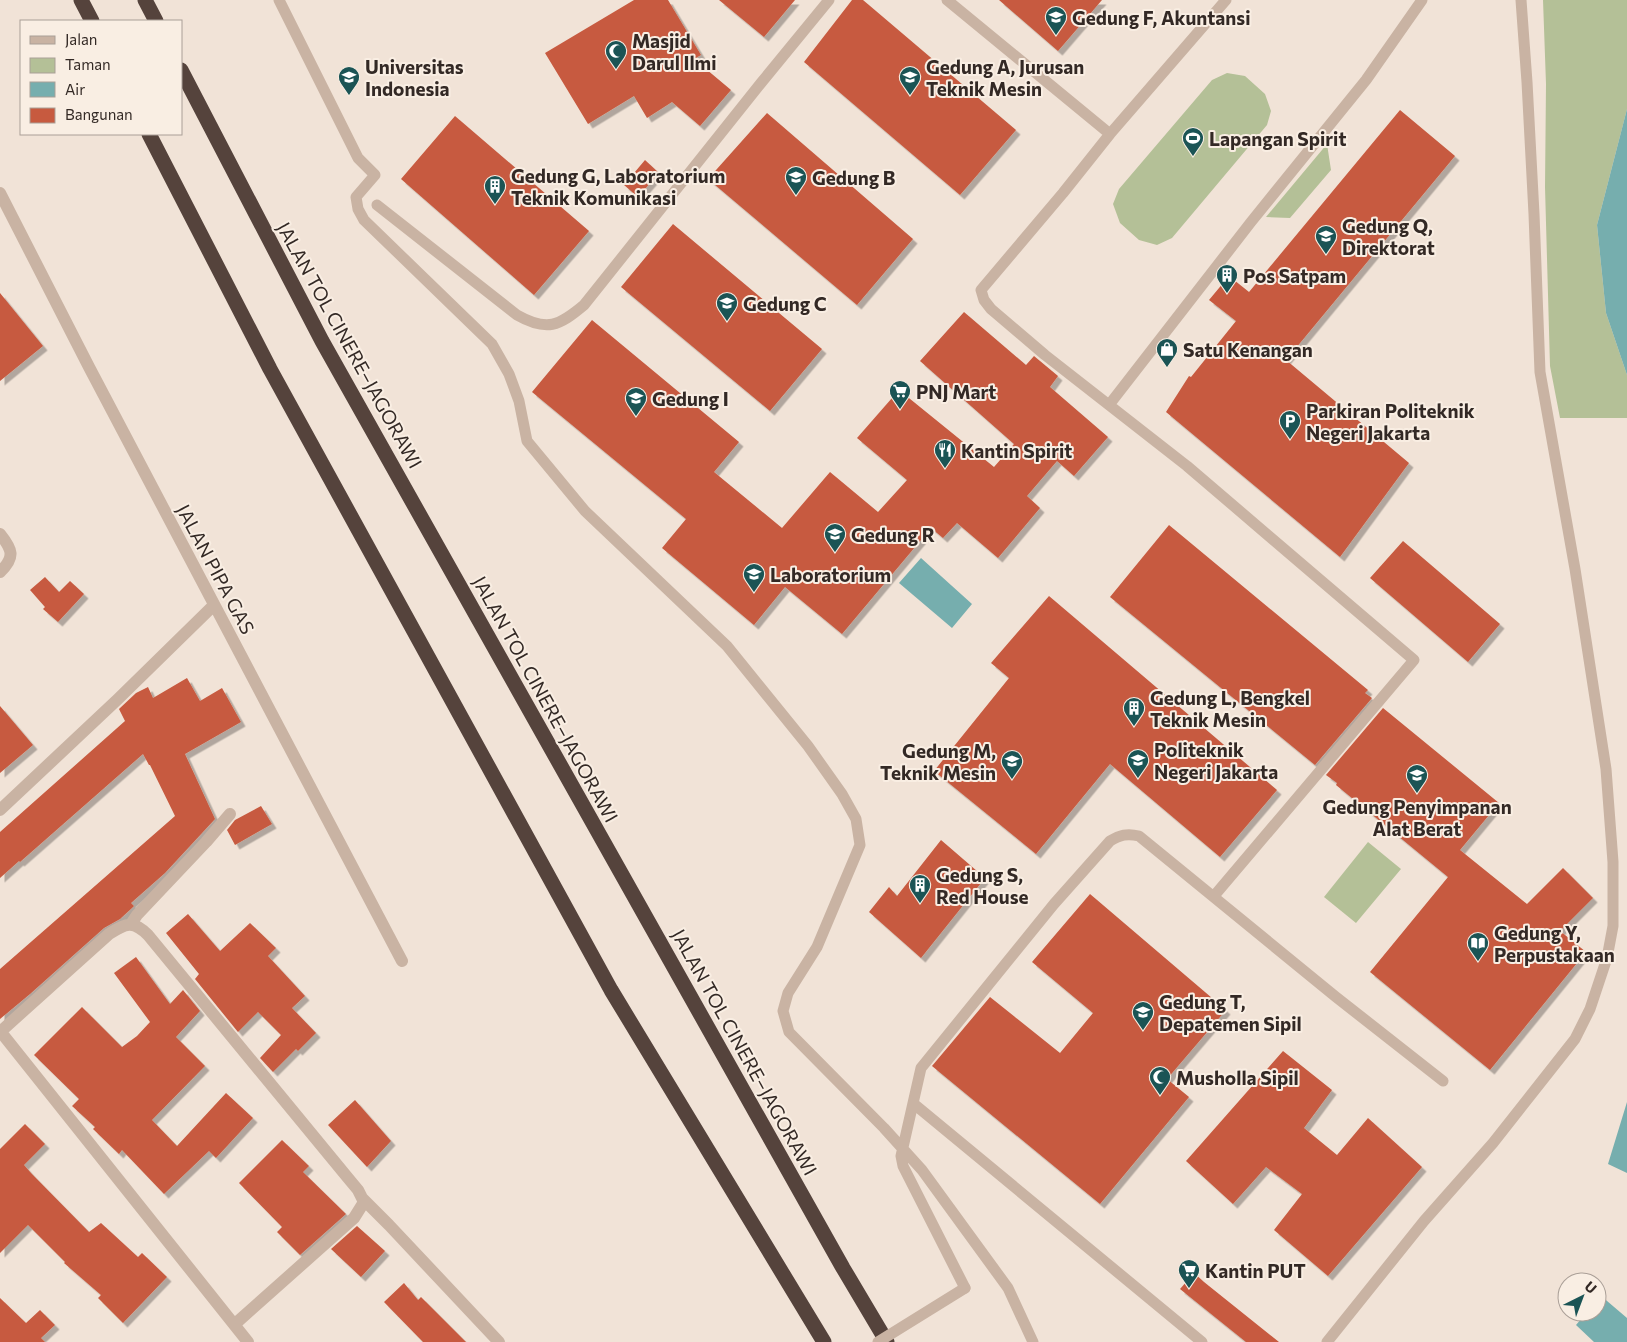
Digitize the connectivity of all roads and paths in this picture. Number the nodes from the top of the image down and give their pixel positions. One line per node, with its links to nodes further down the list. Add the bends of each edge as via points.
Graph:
1 (81, 0): 9 (highway)
2 (145, 0): 10 (highway)
3 (279, 0): 28 (lane, via 358,158 374,172 375,175 356,197 364,220 492,344 519,401 527,440 585,511 727,646 808,746 856,819 860,845 816,946 788,993 783,1011 789,1032)
4 (829, 0): 15 (lane, via 584,305 552,326 537,325 517,315)
5 (947, 0): 12 (lane)
6 (1226, 0): 12 (lane)
7 (1422, 0): 16 (lane, via 1366,80)
8 (1521, 0): 38 (lane, via 1534,204 1540,372 1606,769 1613,862 1613,926 1608,958 1590,1009 1575,1039)
9 (91, 20)
10 (155, 20)
11 (182, 72): 35 (highway, JALAN TOL CINERE–JAGORAWI, via 322,341)
12 (1110, 134): 16 (lane, via 982,290 991,309)
13 (150, 135): 33 (highway, via 270,369 611,990)
14 (0, 194): 19 (street, JALAN PIPA GAS)
15 (377, 205)
16 (1109, 405): 22 (lane, via 1187,466 1414,660)
17 (0, 534): 18 (street, via 11,552 9,562)
18 (0, 572)
19 (214, 605): 20 (street); 24 (street, JALAN PIPA GAS)
20 (0, 810)
21 (230, 814): 23 (street)
22 (1214, 896): 26 (lane); 27 (lane, via 1139,836 1129,834 1110,841 1054,904 921,1068)
23 (131, 924): 25 (street, via 109,934); 29 (street, via 148,936)
24 (402, 961)
25 (0, 1032): 30 (street)
26 (1443, 1081)
27 (914, 1104): 28 (lane); 37 (lane)
28 (904, 1148): 34 (lane, bridge, via 901,1156 906,1174 965,1288); 36 (lane, via 1008,1288)
29 (362, 1198): 30 (street, via 363,1205 354,1218); 32 (street)
30 (235, 1324): 31 (street)
31 (248, 1342)
32 (499, 1342)
33 (824, 1342)
34 (878, 1342)
35 (887, 1342)
36 (1033, 1342)
37 (1202, 1342)
38 (1328, 1342)

